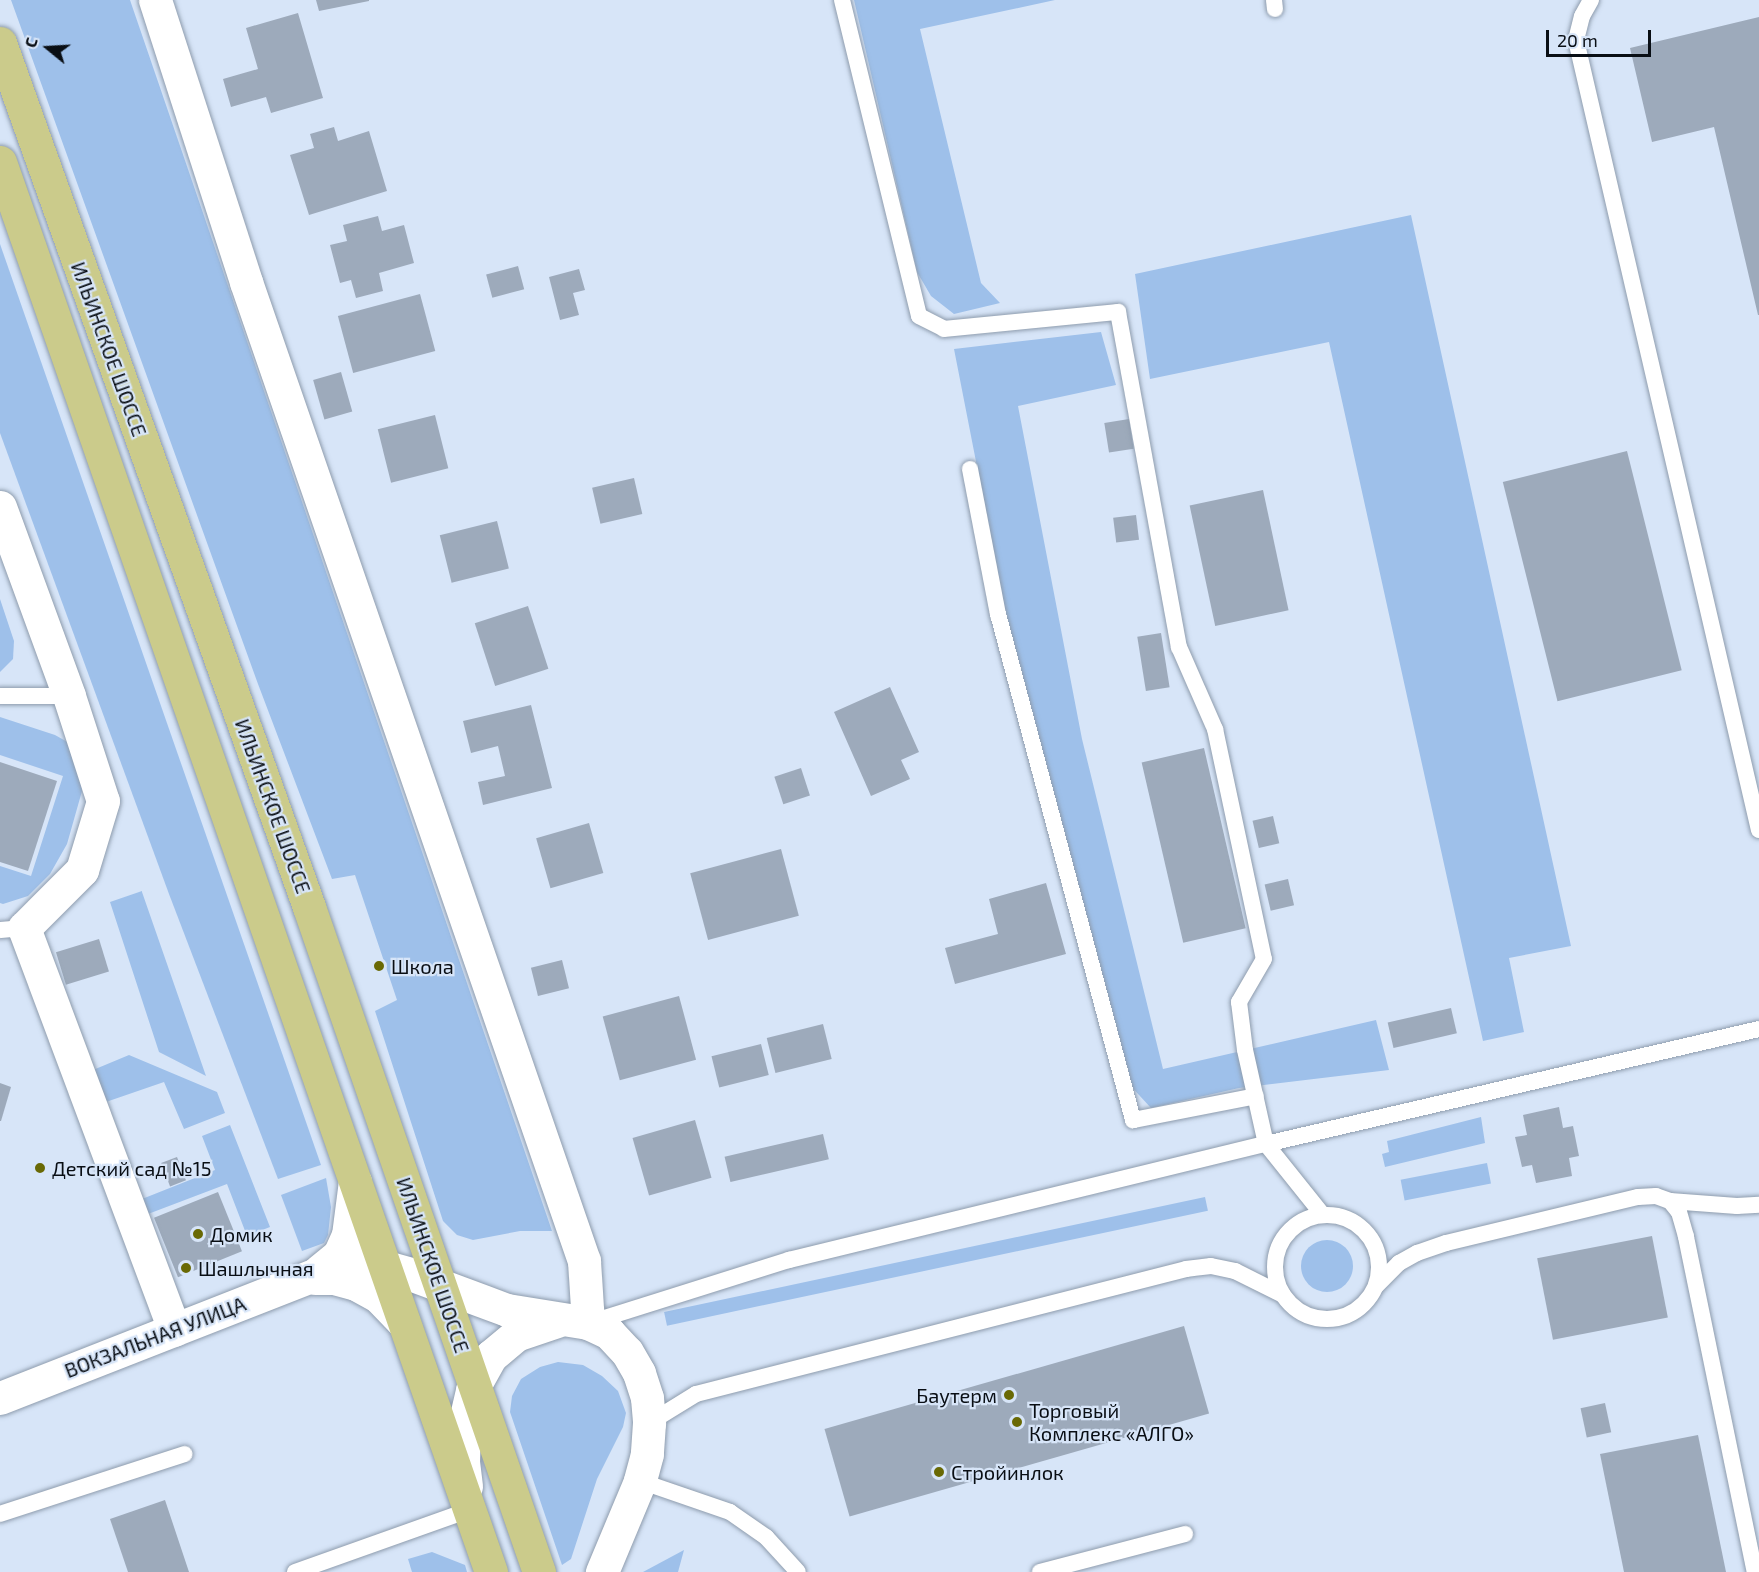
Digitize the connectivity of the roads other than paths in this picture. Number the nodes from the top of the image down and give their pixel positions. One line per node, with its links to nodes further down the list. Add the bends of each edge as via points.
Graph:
1 (155, 0): 26 (street, via 246,282 584,1261)
2 (842, 0): 13 (lane, via 919,316 944,328 1119,312 1179,647 1215,729 1264,959 1239,1002)
3 (1592, 0): 10 (lane, via 1582,16 1576,40)
4 (0, 43): 19 (main road, ИЛЬИНСКОЕ ШОССЕ)
5 (0, 162): 15 (main road, ИЛЬИНСКОЕ ШОССЕ)
6 (970, 469): 13 (lane, via 998,614 1132,1120)
7 (0, 507): 9 (street)
8 (0, 696): 9 (lane)
9 (69, 696): 11 (street, via 103,801 82,870)
10 (1759, 830)
11 (12, 929): 28 (street)
12 (1759, 1029): 14 (lane)
13 (1256, 1096): 14 (lane)
14 (1266, 1144): 18 (lane); 26 (lane, via 789,1260)
15 (355, 1181): 20 (main road, ИЛЬИНСКОЕ ШОССЕ); 21 (street, via 348,1236 339,1256)
16 (1670, 1201): 17 (lane); 23 (lane, via 1656,1196 1638,1197 1446,1243 1399,1263); 43 (lane, via 1679,1212 1686,1238)
17 (1759, 1205)
18 (1322, 1214): 23 (lane, via 1342,1216 1365,1231 1375,1246 1379,1267); 24 (lane, via 1304,1218 1288,1231 1277,1251 1276,1278)
19 (423, 1236): 22 (main road, ИЛЬИНСКОЕ ШОССЕ); 25 (street, via 469,1290)
20 (384, 1266): 21 (street, via 349,1262); 22 (street); 27 (main road, ИЛЬИНСКОЕ ШОССЕ)
21 (310, 1278): 27 (street, via 356,1284 379,1296); 28 (street, ВОКЗАЛЬНАЯ УЛИЦА)
22 (441, 1287): 25 (street); 29 (main road, ИЛЬИНСКОЕ ШОССЕ)
23 (1376, 1287): 24 (lane, via 1365,1302 1342,1317 1325,1319 1295,1308)
24 (1283, 1295): 31 (lane, via 1235,1270 1211,1266 1186,1269 696,1394)
25 (507, 1310): 26 (street)
26 (578, 1320): 29 (street, via 516,1335 490,1356); 31 (street, via 609,1334 627,1352 647,1398)
27 (403, 1322): 34 (main road, ИЛЬИНСКОЕ ШОССЕ)
28 (174, 1330): 30 (street, ВОКЗАЛЬНАЯ УЛИЦА)
29 (475, 1385): 34 (street, via 464,1425 463,1462); 39 (main road, ИЛЬИНСКОЕ ШОССЕ)
30 (0, 1398)
31 (649, 1422): 33 (street)
32 (185, 1454): 35 (lane)
33 (640, 1481): 40 (street); 41 (lane, via 730,1512 766,1537)
34 (469, 1510): 37 (lane); 38 (main road, ИЛЬИНСКОЕ ШОССЕ)
35 (0, 1514)
36 (1185, 1534): 42 (lane)
37 (295, 1572)
38 (491, 1572)
39 (539, 1572)
40 (602, 1572)
41 (798, 1572)
42 (1040, 1572)
43 (1755, 1572)

